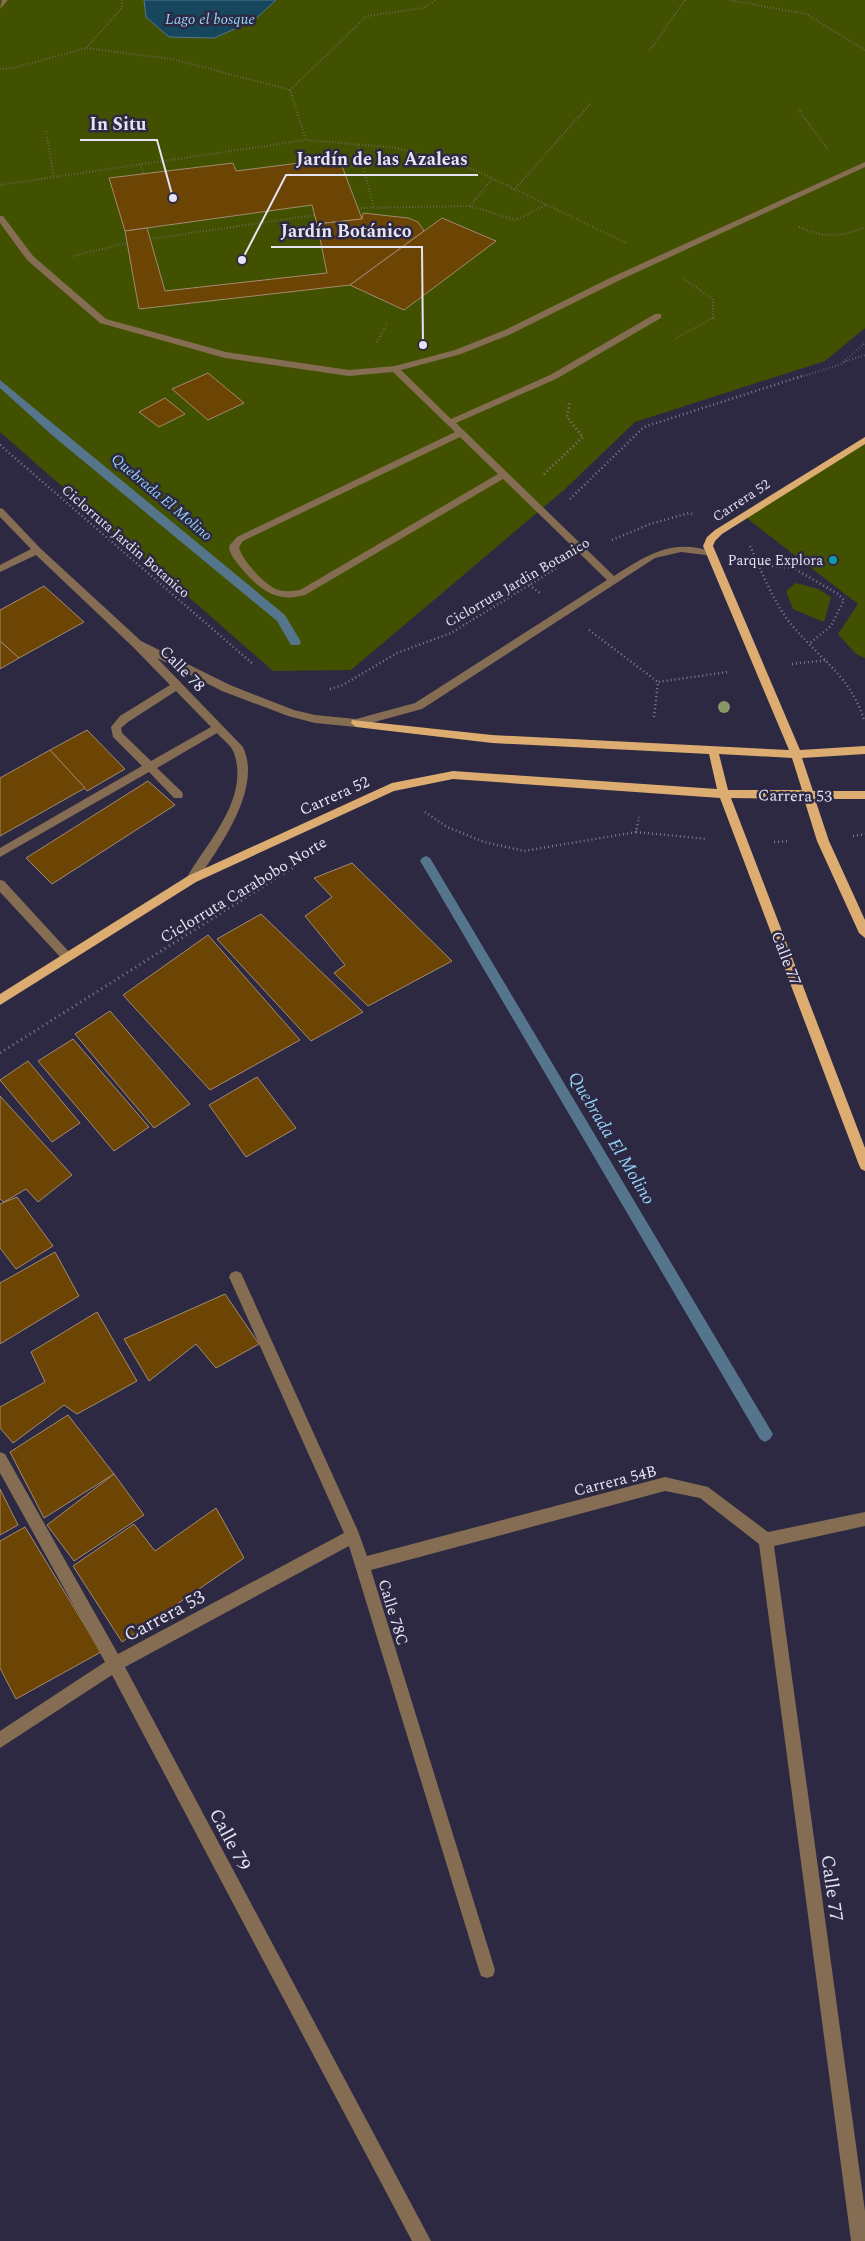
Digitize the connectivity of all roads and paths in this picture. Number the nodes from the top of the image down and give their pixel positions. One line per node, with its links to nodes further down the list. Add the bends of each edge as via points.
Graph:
1 (5, 0): 6 (street)
2 (122, 0): 9 (path, via 122,8)
3 (436, 0): 13 (path, via 423,8 367,16)
4 (685, 0): 10 (path)
5 (729, 0): 7 (path, via 806,14)
6 (0, 7)
7 (860, 46): 8 (path); 11 (path)
8 (865, 46)
9 (86, 48): 12 (path); 13 (path, via 172,59)
10 (650, 50)
11 (865, 50)
12 (0, 69)
13 (290, 90): 17 (path)
14 (590, 104): 26 (path)
15 (798, 109): 21 (path)
16 (46, 131): 23 (path)
17 (306, 140): 18 (path); 19 (path)
18 (358, 145): 24 (path, via 390,147 431,156); 30 (path)
19 (140, 164): 22 (path); 23 (path)
20 (865, 164): 21 (street)
21 (846, 173): 31 (street)
22 (144, 174)
23 (54, 177): 25 (path)
24 (492, 179): 26 (path); 28 (path)
25 (0, 185)
26 (514, 190): 27 (path)
27 (546, 205): 28 (path, via 516,220); 37 (path)
28 (470, 206): 30 (path)
29 (358, 208): 30 (path)
30 (374, 208)
31 (769, 209): 34 (path, via 822,236 844,236); 37 (street)
32 (315, 215): 35 (path)
33 (0, 218): 38 (street)
34 (865, 227)
35 (150, 239)
36 (127, 243): 38 (path)
37 (659, 260): 40 (path, via 713,299 714,318); 44 (street, via 508,332 458,352)
38 (38, 265): 44 (street, via 103,321 225,355 349,373)
39 (658, 316): 46 (street, via 553,376)
40 (670, 342)
41 (865, 343): 43 (path)
42 (865, 356): 43 (path)
43 (841, 364): 53 (path, via 644,427)
44 (395, 369): 46 (street)
45 (571, 398): 51 (path, via 567,417 583,438)
46 (449, 423): 47 (street)
47 (460, 433): 50 (street); 50 (street, via 240,540 234,546 235,554 271,593 288,596 302,593)
48 (865, 440): 54 (main road, Carrera 52)
49 (0, 445): 66 (path, Ciclorruta Jardin Botanico)
50 (503, 474): 51 (street)
51 (521, 493): 53 (street)
52 (0, 512): 55 (street, Calle 78)
53 (549, 519): 56 (street)
54 (728, 526): 56 (path, Ciclorruta Jardin Botanico, via 689,513 650,524); 57 (main road, Carrera 52, via 709,541); 58 (path, Ciclorruta Jardin Botanico, via 745,534)
55 (37, 550): 59 (street); 63 (street, Calle 78)
56 (584, 552): 60 (street); 61 (path, Ciclorruta Jardin Botanico)
57 (711, 554): 60 (street, via 695,548 678,548 652,556); 67 (main road)
58 (760, 565): 64 (path, Ciclorruta Jardin Botanico, via 794,629); 64 (path, via 793,568 844,600 839,616 828,630)
59 (0, 569)
60 (613, 580): 62 (street)
61 (529, 585): 62 (path); 70 (path, Ciclorruta Jardin Botanico, via 451,633 397,653 343,685)
62 (565, 611): 68 (path); 72 (street, via 418,706)
63 (137, 644): 69 (street, Calle 78); 72 (street, via 226,688 292,713)
64 (809, 644): 65 (path, Ciclorruta Jardin Botanico)
65 (828, 660): 67 (path); 71 (path, Ciclorruta Jardin Botanico, via 858,700)
66 (254, 665)
67 (760, 667): 68 (path); 77 (main road)
68 (658, 682): 74 (path)
69 (177, 686): 73 (street, Calle 78); 78 (street, via 116,727 117,734)
70 (322, 691)
71 (865, 722)
72 (356, 723): 74 (main road, via 492,739)
73 (219, 727): 78 (street); 87 (street, Calle 78, via 239,750 244,763 242,782 235,808)
74 (651, 747): 75 (main road)
75 (713, 750): 77 (main road); 80 (main road, Calle 77)
76 (865, 750): 77 (main road)
77 (796, 754): 83 (main road)
78 (151, 768): 81 (street); 85 (street)
79 (646, 787): 80 (main road, Carrera 52); 84 (path, via 636,832 524,851 484,842 447,827); 87 (main road, Carrera 52, via 444,776 392,787)
80 (724, 794): 83 (main road, Carrera 53); 93 (main road, Calle 77)
81 (178, 795)
82 (865, 795): 83 (main road, Carrera 53)
83 (810, 796): 89 (main road, via 823,841)
84 (424, 811)
85 (0, 853)
86 (298, 865): 92 (path, Ciclorruta Carabobo Norte)
87 (192, 879): 90 (main road, Carrera 52)
88 (0, 884): 90 (street)
89 (865, 933)
90 (67, 957): 91 (main road, Carrera 52)
91 (0, 1000)
92 (0, 1053)
93 (865, 1164)
94 (236, 1277): 97 (street, Calle 78C)
95 (0, 1458): 100 (street, Calle 79)
96 (865, 1519): 98 (street)
97 (353, 1536): 99 (street, Calle 78C); 100 (street, Carrera 53)
98 (766, 1540): 99 (street, Carrera 54B, via 703,1492 665,1484); 104 (street, Calle 77)
99 (361, 1565): 102 (street, Calle 78C)
100 (116, 1664): 101 (street, Carrera 53); 103 (street, Calle 79)
101 (0, 1740)
102 (487, 1970)
103 (422, 2241)
104 (860, 2241)

